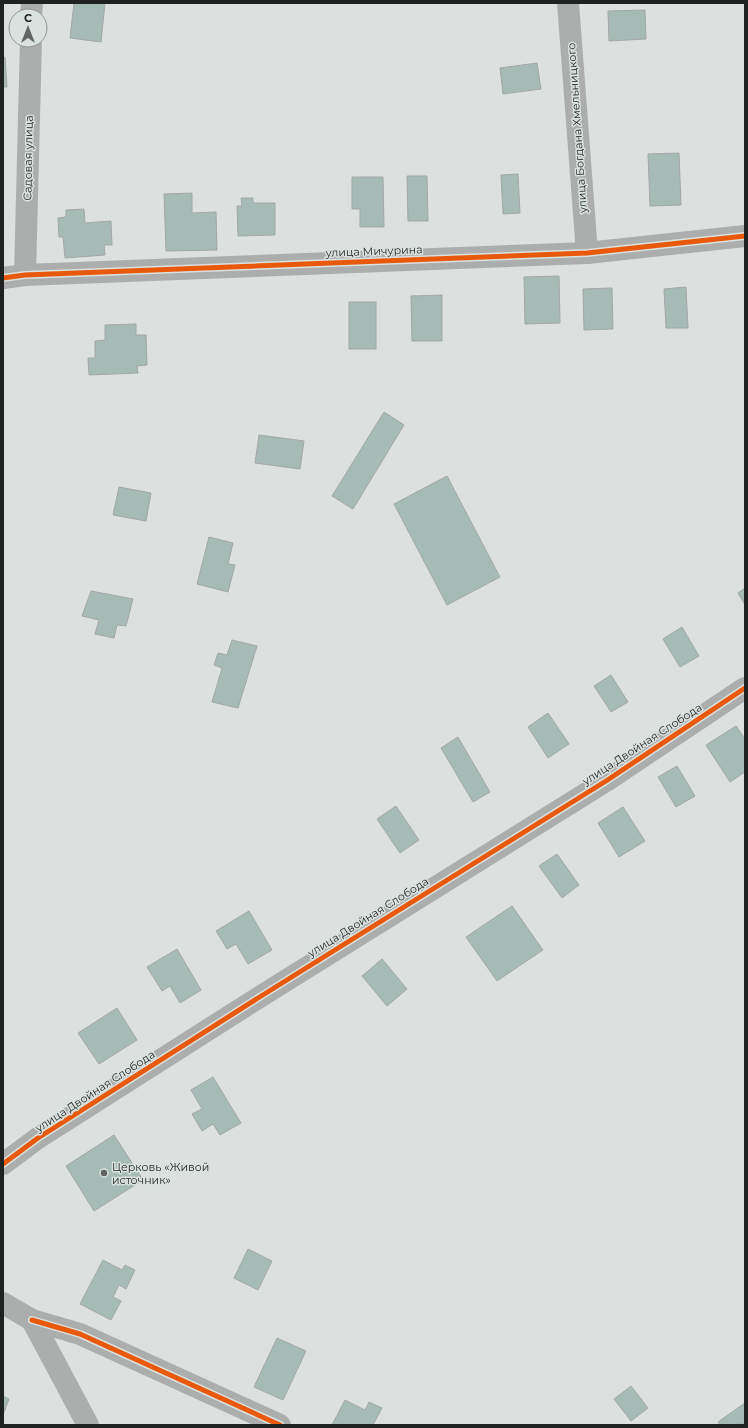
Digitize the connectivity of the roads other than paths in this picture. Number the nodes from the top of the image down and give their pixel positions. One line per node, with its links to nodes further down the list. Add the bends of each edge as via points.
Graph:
1 (568, 3): 4 (street, улица Богдана Хмельницкого)
2 (31, 48): 5 (street, Садовая улица)
3 (745, 236): 4 (street, улица Мичурина)
4 (587, 253): 5 (street, улица Мичурина)
5 (25, 275): 6 (street, улица Мичурина)
6 (3, 278)
7 (745, 688): 8 (street, улица Двойная Слобода, via 606,781 244,1007 38,1138)
8 (3, 1164)
9 (3, 1303): 10 (street)
10 (32, 1320): 11 (street); 12 (street, via 80,1334)
11 (88, 1425)
12 (280, 1425)

